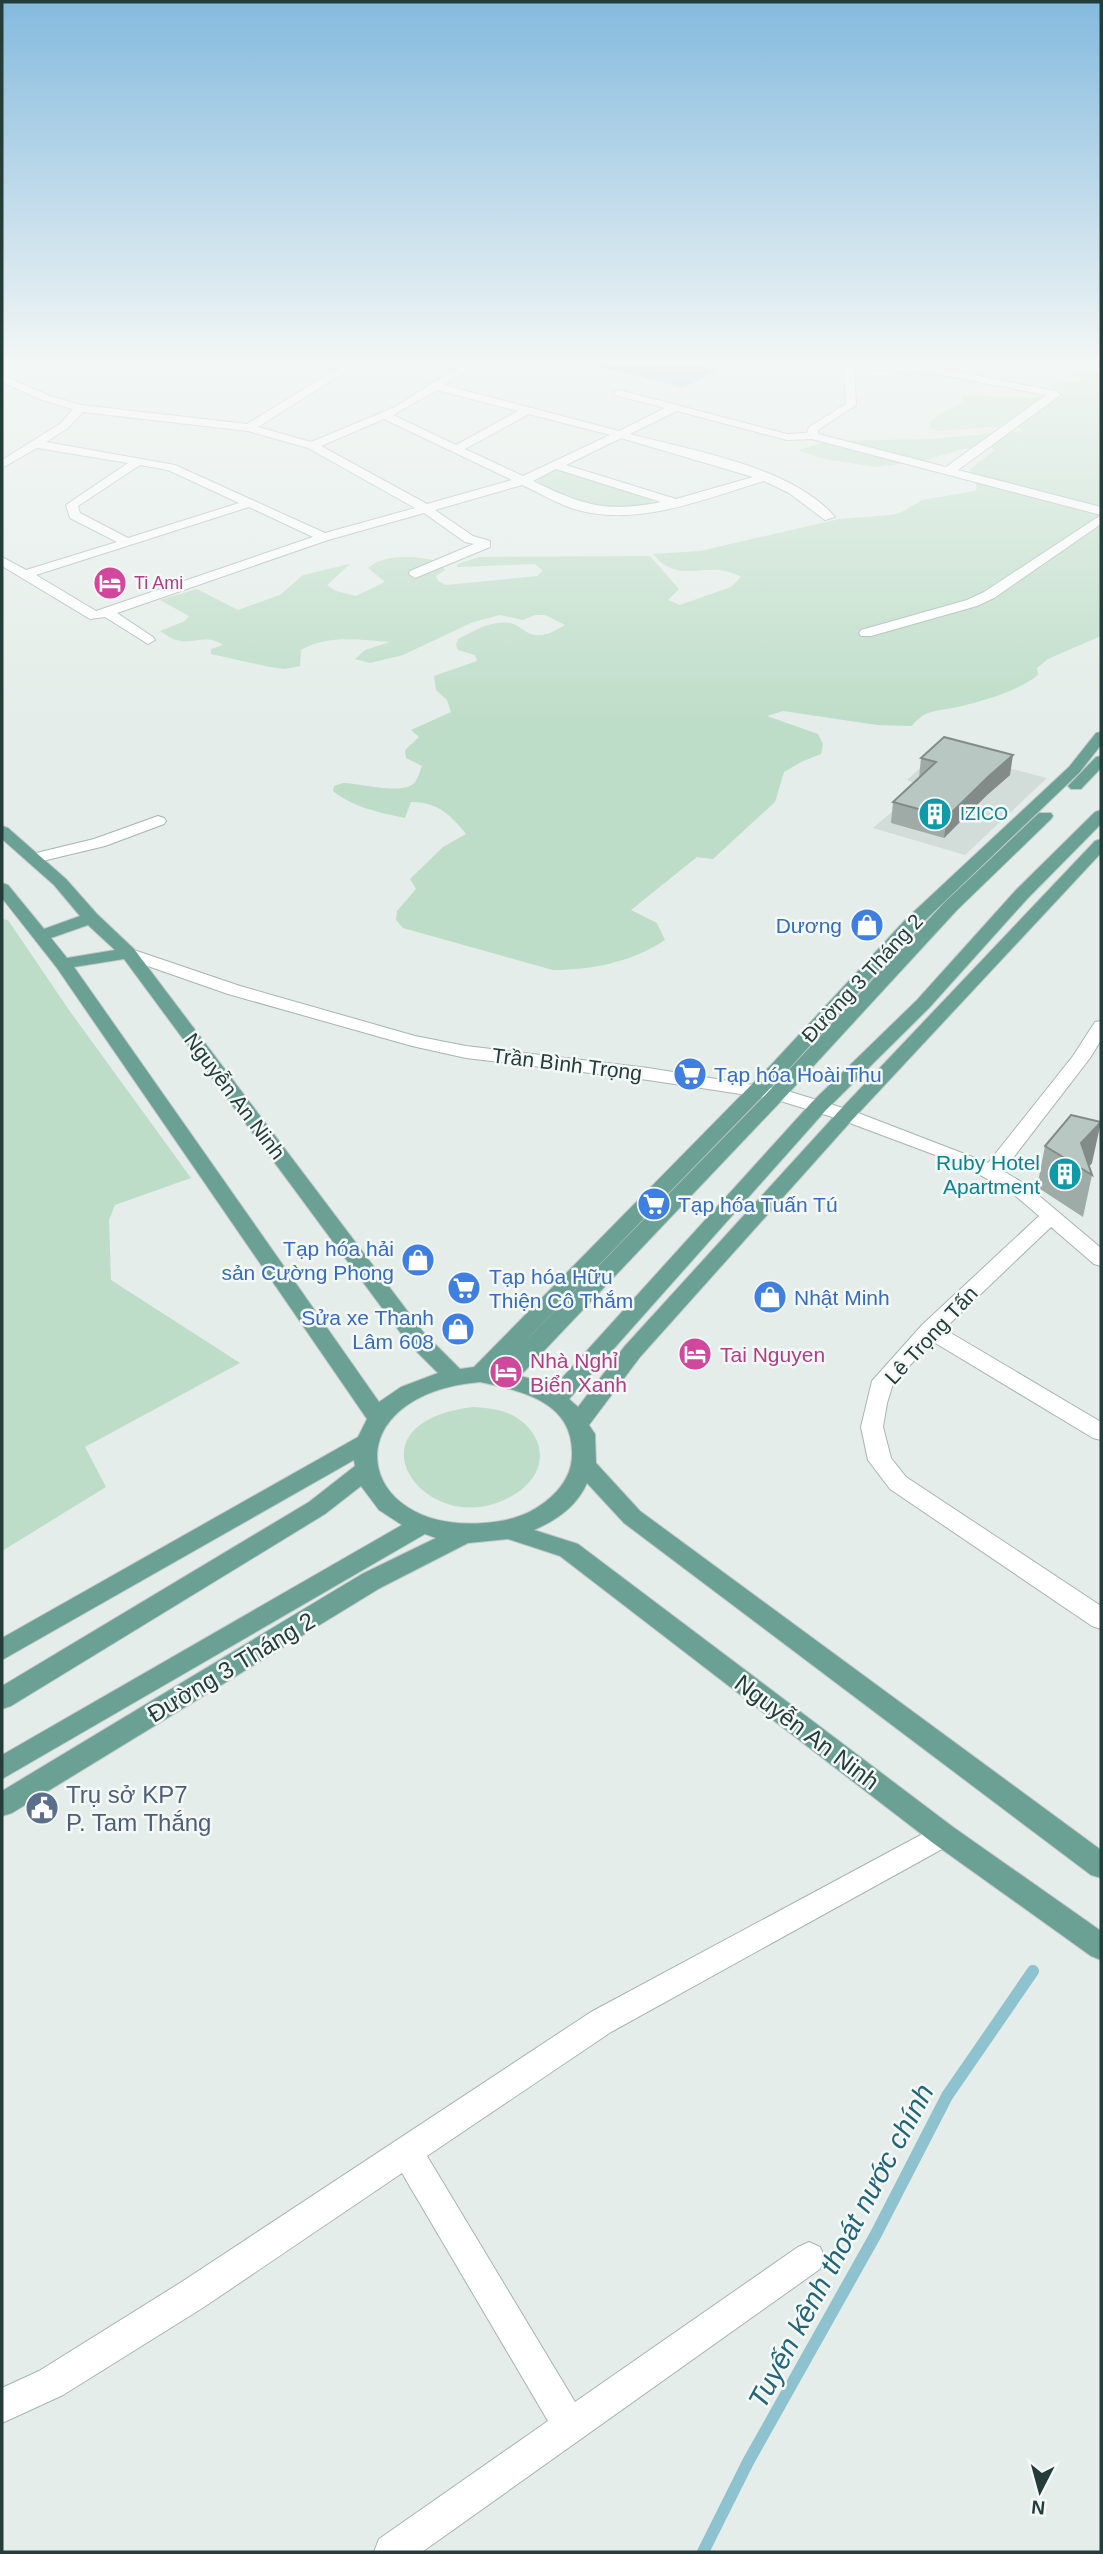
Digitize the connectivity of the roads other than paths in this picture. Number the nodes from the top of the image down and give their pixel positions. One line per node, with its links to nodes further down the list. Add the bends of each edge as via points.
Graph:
1 (104, 484): 17 (street, via 72,505 74,515)
2 (209, 484): 11 (street)
3 (382, 484): 12 (street)
4 (511, 484): 12 (street)
5 (530, 484): 10 (street, via 588,509 638,510)
6 (616, 484): 10 (street)
7 (739, 484): 10 (street)
8 (782, 484): 14 (street)
9 (999, 484): 13 (street)
10 (673, 502)
11 (251, 503): 16 (street); 17 (street)
12 (425, 508): 16 (street); 19 (street, via 469,539 486,544)
13 (1101, 511)
14 (828, 517)
15 (1101, 519): 22 (street, via 989,595)
16 (324, 537): 21 (street)
17 (129, 543): 20 (street)
18 (2, 561): 20 (street)
19 (415, 574)
20 (24, 575): 21 (street)
21 (102, 614): 23 (street)
22 (866, 633)
23 (148, 640)
24 (1099, 740): 37 (main road, Đường 3 Tháng 2, via 1074,770 912,923)
25 (1101, 760): 38 (main road, Đường 3 Tháng 2, via 951,906)
26 (1101, 815): 39 (main road, via 923,1004)
27 (158, 821): 30 (street, via 99,843)
28 (2, 831): 30 (main road, Nguyễn An Ninh)
29 (1101, 844): 40 (main road)
30 (34, 859): 32 (main road, Nguyễn An Ninh)
31 (2, 888): 33 (main road)
32 (91, 918): 33 (main road); 34 (main road, Nguyễn An Ninh)
33 (41, 935): 35 (main road)
34 (128, 953): 35 (main road); 37 (street, Trần Bình Trọng, via 234,990 412,1041); 46 (main road, Nguyễn An Ninh, via 416,1338)
35 (63, 964): 49 (main road)
36 (1101, 1026): 41 (street)
37 (755, 1091): 38 (street, Trần Bình Trọng); 45 (main road, Đường 3 Tháng 2)
38 (777, 1094): 39 (street, Trần Bình Trọng); 47 (main road, Đường 3 Tháng 2)
39 (818, 1106): 40 (street, Trần Bình Trọng); 48 (main road)
40 (846, 1115): 41 (street, Trần Bình Trọng); 50 (main road, via 632,1352)
41 (991, 1173): 42 (street, Trần Bình Trọng, via 1018,1188)
42 (1050, 1217): 43 (street, Trần Bình Trọng); 44 (street, Lê Trọng Tấn)
43 (1101, 1259)
44 (930, 1330): 51 (street); 58 (street, Lê Trọng Tấn, via 883,1381 872,1427 880,1460 898,1483)
45 (480, 1374): 46 (main road); 47 (main road)
46 (454, 1376): 49 (main road, via 397,1399)
47 (506, 1377): 48 (main road)
48 (557, 1398): 50 (main road)
49 (378, 1418): 52 (main road)
50 (579, 1422): 53 (main road, via 587,1444)
51 (1101, 1432)
52 (366, 1443): 54 (main road); 59 (main road)
53 (586, 1467): 56 (main road, via 572,1494 544,1516); 64 (main road, via 632,1517)
54 (366, 1470): 55 (main road, via 376,1492 395,1511); 60 (main road, via 317,1508)
55 (422, 1525): 57 (main road); 61 (main road, Đường 3 Tháng 2)
56 (507, 1530): 57 (main road); 63 (main road, Nguyễn An Ninh, via 569,1550)
57 (464, 1534): 62 (main road, Đường 3 Tháng 2, via 370,1581)
58 (1101, 1619)
59 (2, 1650)
60 (2, 1699)
61 (2, 1768)
62 (2, 1805)
63 (943, 1835): 65 (main road, Nguyễn An Ninh); 66 (street, via 601,2021)
64 (1101, 1866)
65 (1101, 1947)
66 (407, 2151): 68 (street, via 192,2295 51,2383); 69 (street)
67 (809, 2258): 69 (street)
68 (2, 2406)
69 (569, 2425): 70 (street)
70 (392, 2552)

